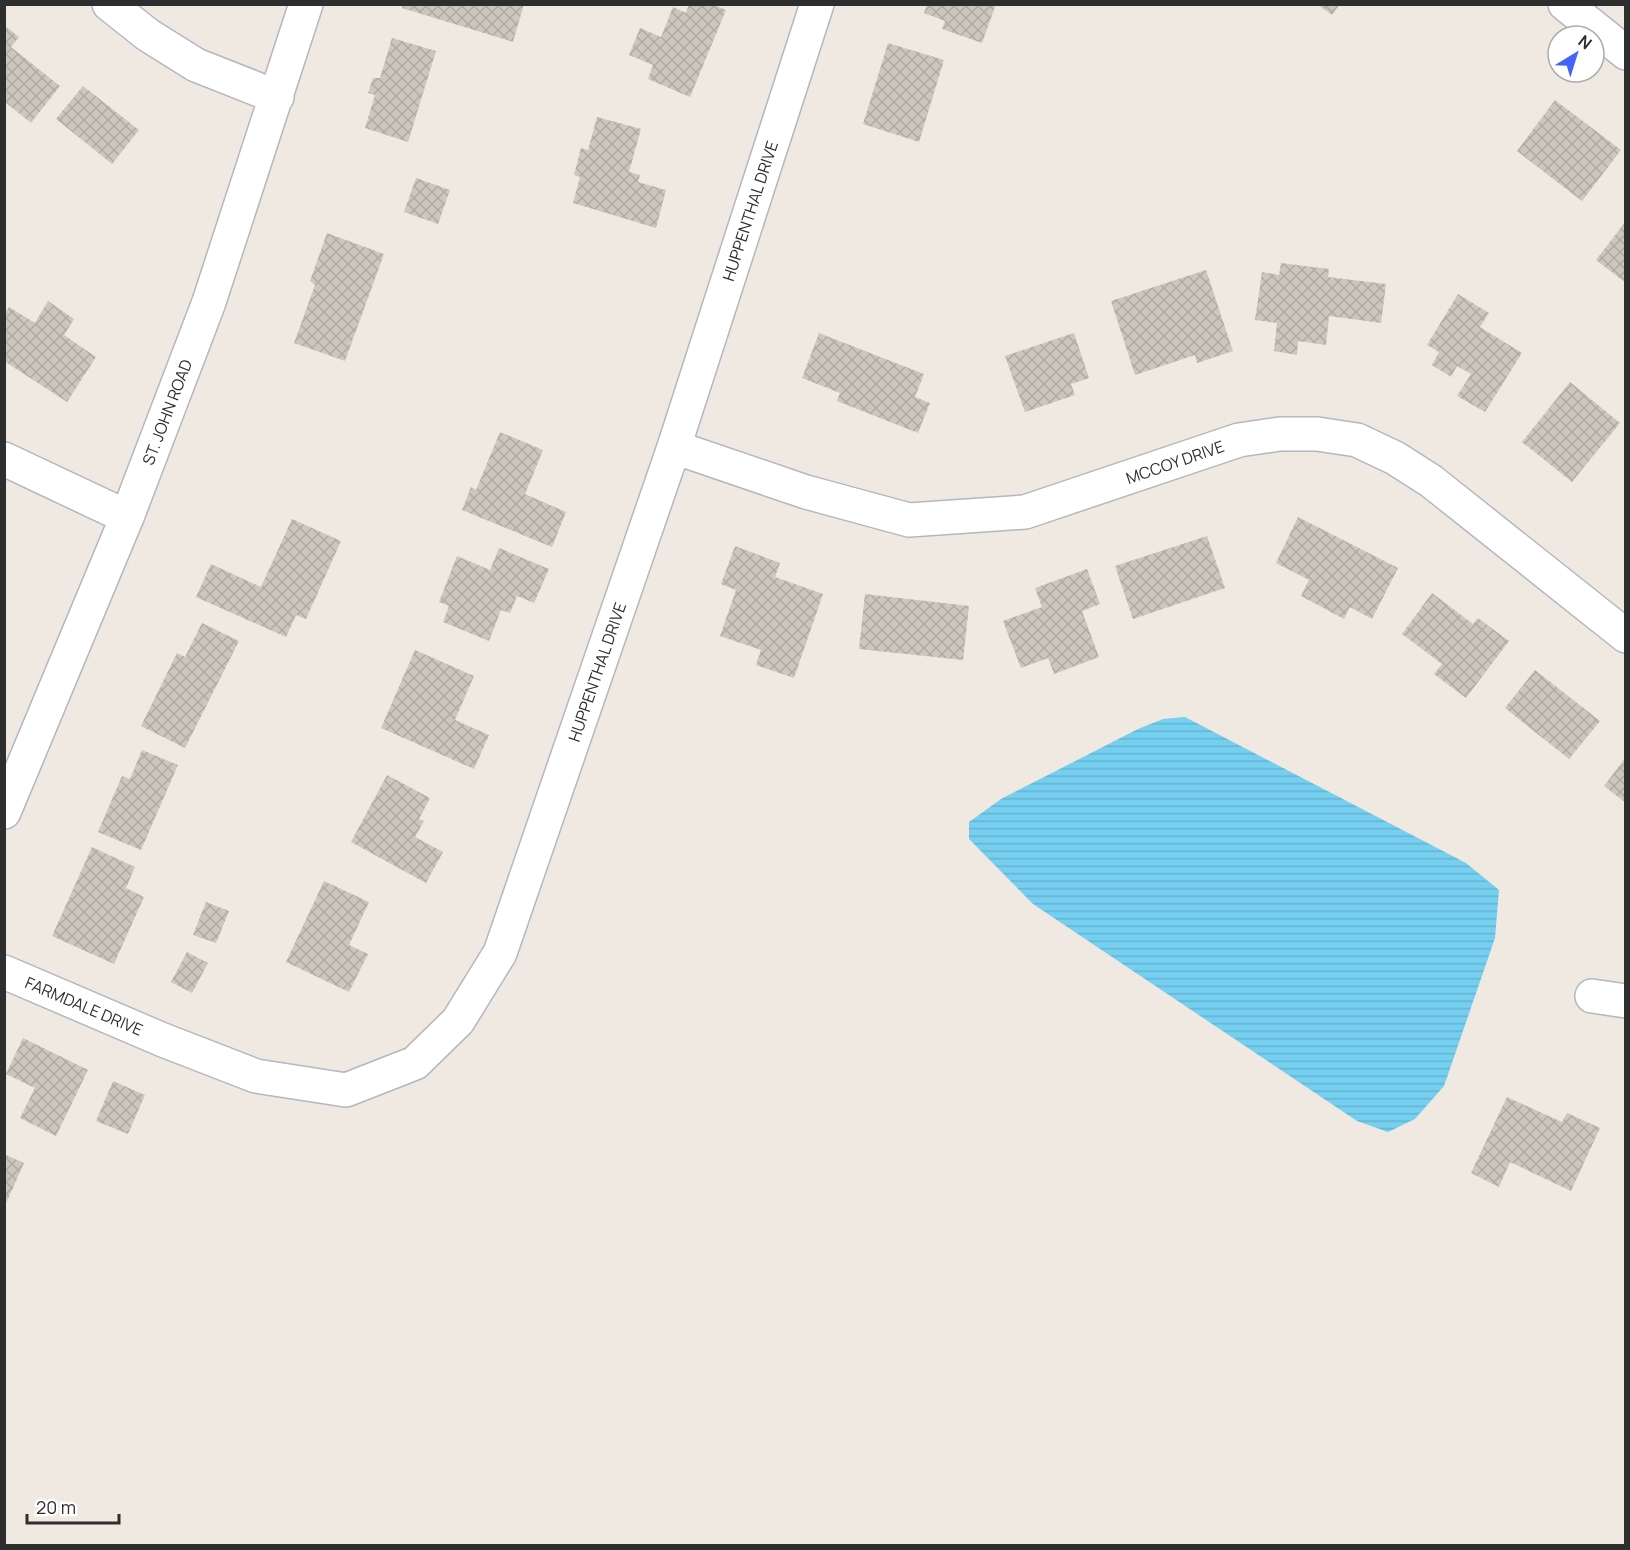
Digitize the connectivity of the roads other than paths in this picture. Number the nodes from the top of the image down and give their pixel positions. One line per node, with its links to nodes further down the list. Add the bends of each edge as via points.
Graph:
1 (109, 4): 6 (street, via 196,65)
2 (306, 4): 6 (street, ST. JOHN ROAD)
3 (817, 4): 7 (street, HUPPENTHAL DRIVE)
4 (1565, 4): 5 (street)
5 (1626, 53)
6 (277, 97): 9 (street, ST. JOHN ROAD, via 209,302)
7 (674, 447): 10 (street, MCCOY DRIVE, via 806,492 909,520 1026,512 1239,440 1280,434 1358,440 1431,481); 15 (street, HUPPENTHAL DRIVE, via 500,953 458,1021 415,1063 346,1090 256,1076)
8 (4, 459): 9 (street)
9 (128, 517): 11 (street, ST. JOHN ROAD)
10 (1626, 636)
11 (4, 812)
12 (4, 972): 15 (street, FARMDALE DRIVE)
13 (1592, 996): 14 (street)
14 (1626, 1000)
15 (163, 1040)

